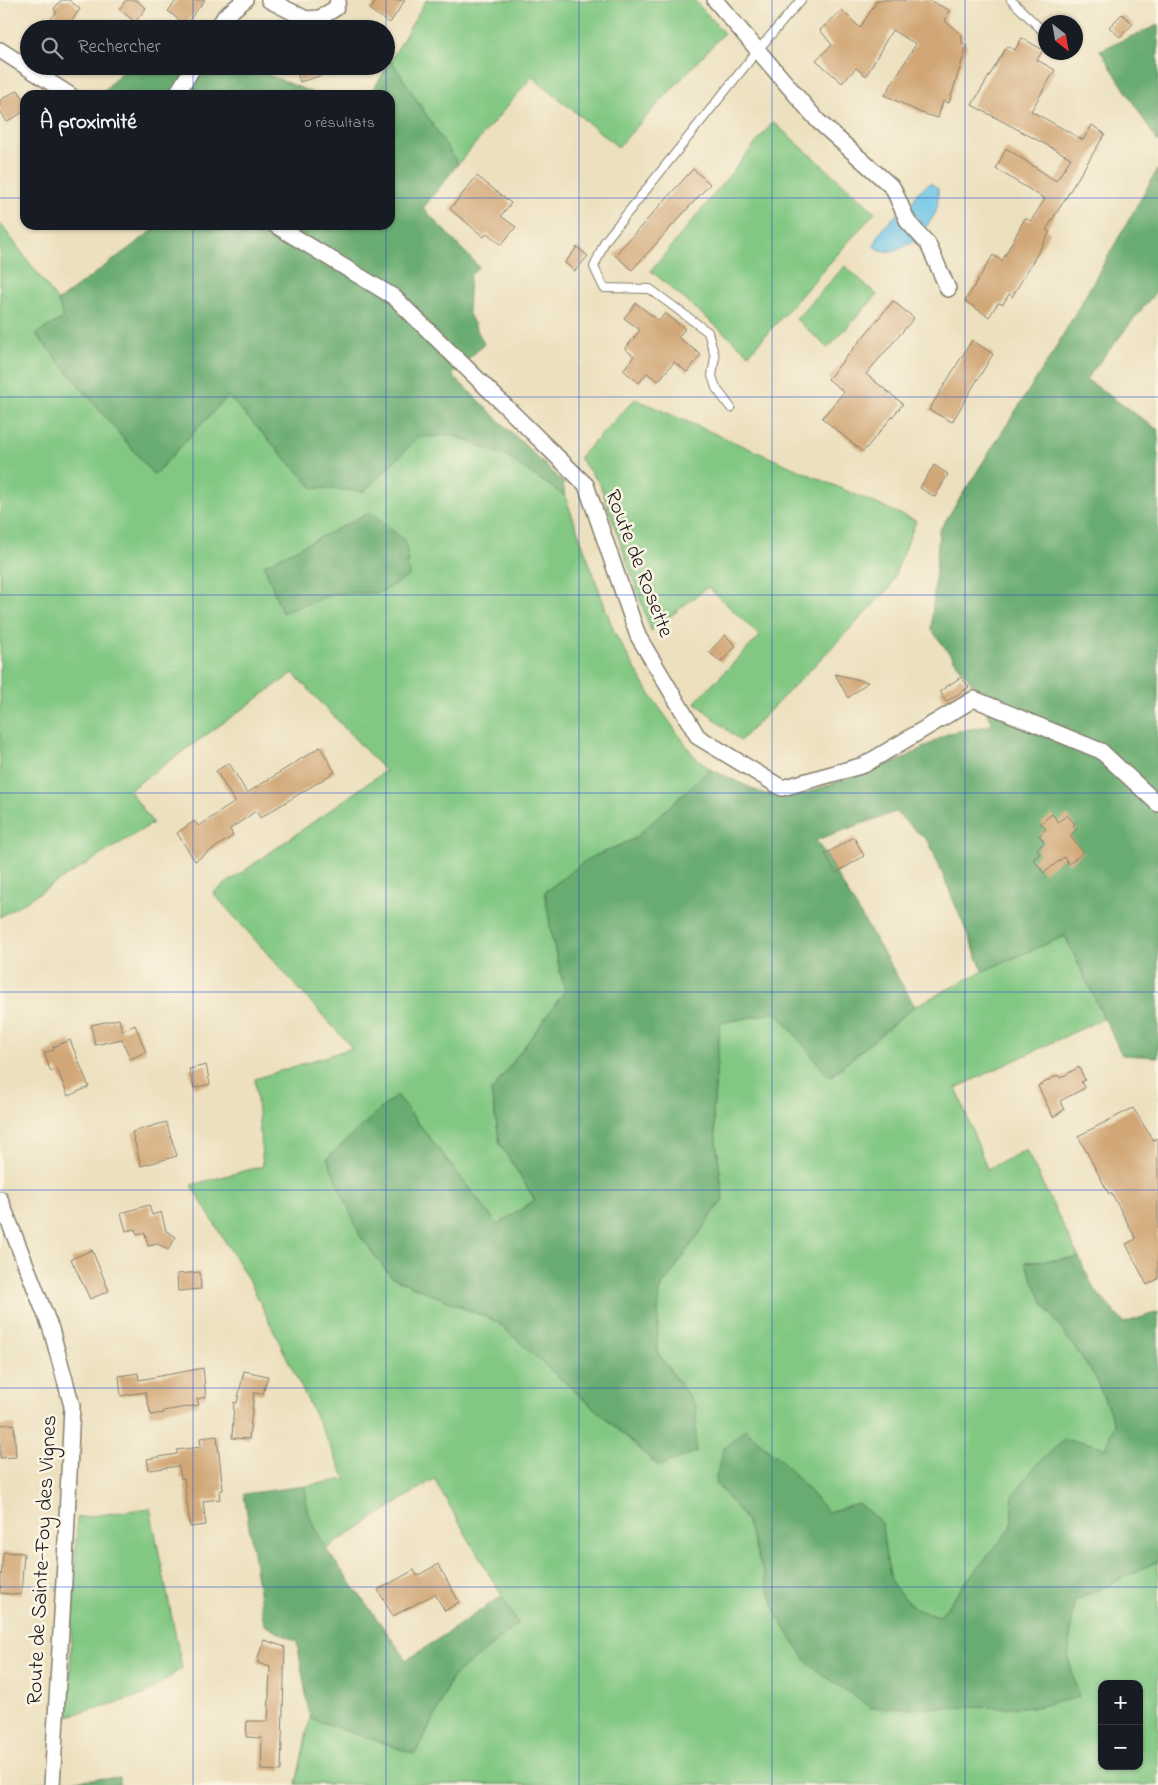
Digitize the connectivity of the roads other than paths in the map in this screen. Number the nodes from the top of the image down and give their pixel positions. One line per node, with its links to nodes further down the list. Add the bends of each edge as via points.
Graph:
1 (245, 0): 7 (street)
2 (269, 0): 3 (street, via 306,19 320,18 336,8)
3 (338, 0)
4 (715, 0): 10 (street)
5 (801, 0): 10 (lane)
6 (1011, 0): 8 (lane)
7 (223, 20)
8 (1038, 26)
9 (0, 50): 11 (street)
10 (758, 50): 17 (street, via 818,121 893,188 908,222 928,244); 18 (lane, via 605,241 594,267 604,288 650,289 708,332 715,357 712,376 716,388)
11 (20, 63)
12 (39, 75): 14 (street)
13 (188, 75): 15 (street)
14 (62, 90)
15 (179, 90)
16 (283, 230): 19 (street, Route de Rosette, via 394,297 586,485 638,636 698,737 782,788 864,765 974,699 1101,751)
17 (948, 289)
18 (731, 408)
19 (1158, 804)
20 (0, 1199): 21 (street, Route de Sainte-Foy des Vignes, via 51,1329 72,1406)
21 (52, 1785)

